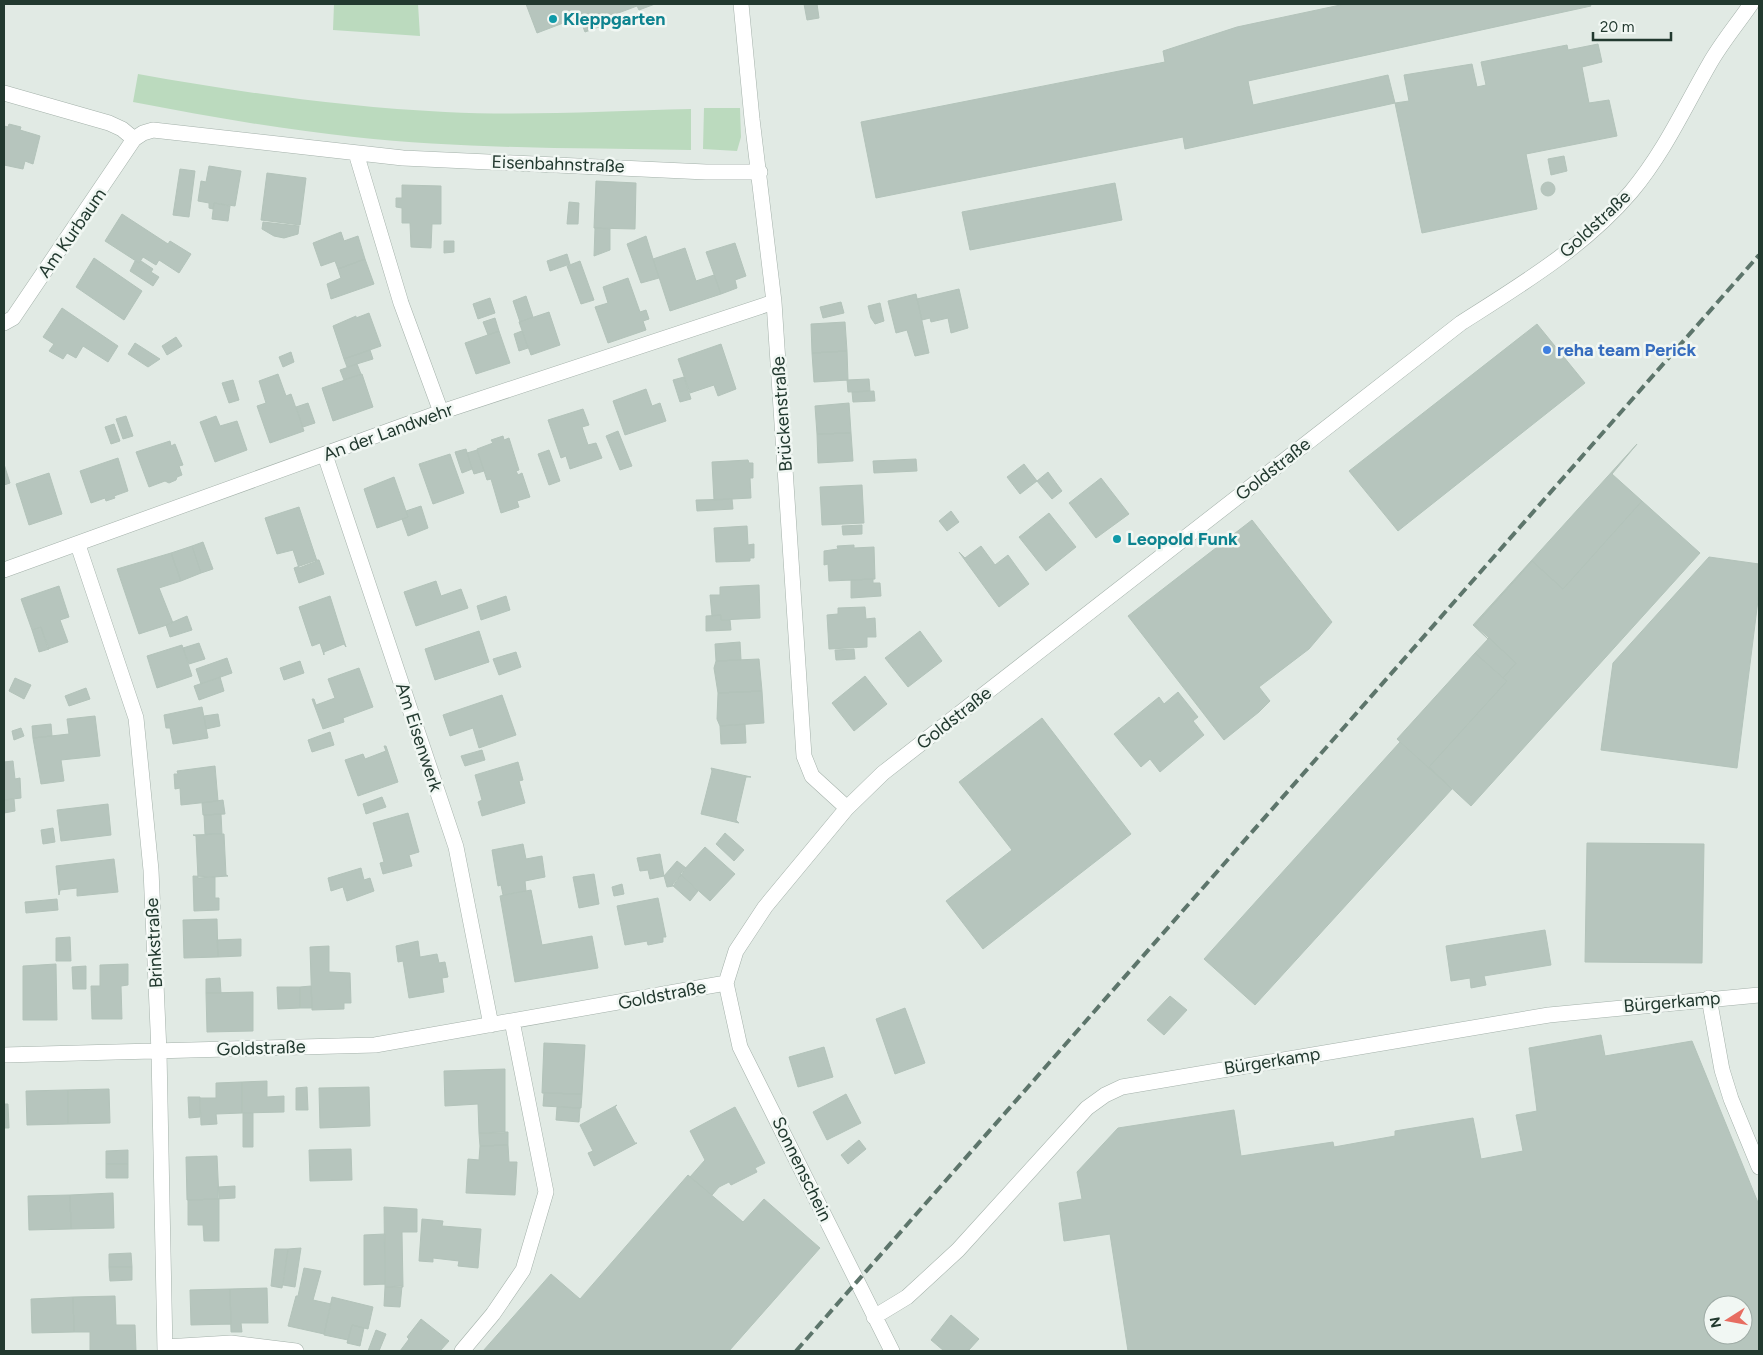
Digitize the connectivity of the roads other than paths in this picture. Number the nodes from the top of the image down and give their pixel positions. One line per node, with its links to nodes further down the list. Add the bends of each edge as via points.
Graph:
1 (741, 4): 6 (street, Brückenstraße)
2 (1751, 4): 13 (street, Goldstraße, via 1711,62 1683,117 1656,158 1631,192 1592,233 1549,266 1461,323 883,773)
3 (4, 93): 4 (street, via 109,123)
4 (134, 139): 5 (street, Eisenbahnstraße, via 153,130); 8 (street, Am Kurbaum, via 14,318)
5 (356, 153): 6 (street, Eisenbahnstraße, via 403,158); 9 (street, via 401,303)
6 (760, 172): 7 (street, Brückenstraße)
7 (774, 302): 9 (street, An der Landwehr); 13 (street, Brückenstraße, via 804,756 812,776)
8 (4, 323)
9 (441, 412): 10 (street, An der Landwehr)
10 (325, 455): 11 (street, An der Landwehr); 18 (street, Am Eisenwerk, via 456,847)
11 (78, 545): 12 (street, An der Landwehr); 19 (street, Brinkstraße, via 136,718 151,870)
12 (4, 570)
13 (847, 808): 14 (street, Goldstraße, via 765,907 736,951)
14 (726, 983): 17 (street, Goldstraße); 22 (street, Sonnenschein, via 740,1047)
15 (1759, 995): 16 (street, Bürgerkamp)
16 (1709, 998): 21 (street, via 1722,1070); 22 (street, Bürgerkamp, via 1549,1015 1122,1087 1088,1108 958,1250 927,1279 907,1297)
17 (512, 1021): 18 (street, Goldstraße); 25 (street, via 546,1192 524,1270)
18 (491, 1025): 19 (street, Goldstraße, via 374,1045)
19 (159, 1052): 20 (street, Goldstraße); 23 (street, Brinkstraße)
20 (4, 1055)
21 (1759, 1167)
22 (874, 1317): 26 (street, Sonnenschein)
23 (165, 1349): 24 (street, via 231,1344)
24 (296, 1351)
25 (462, 1351)
26 (892, 1351)

